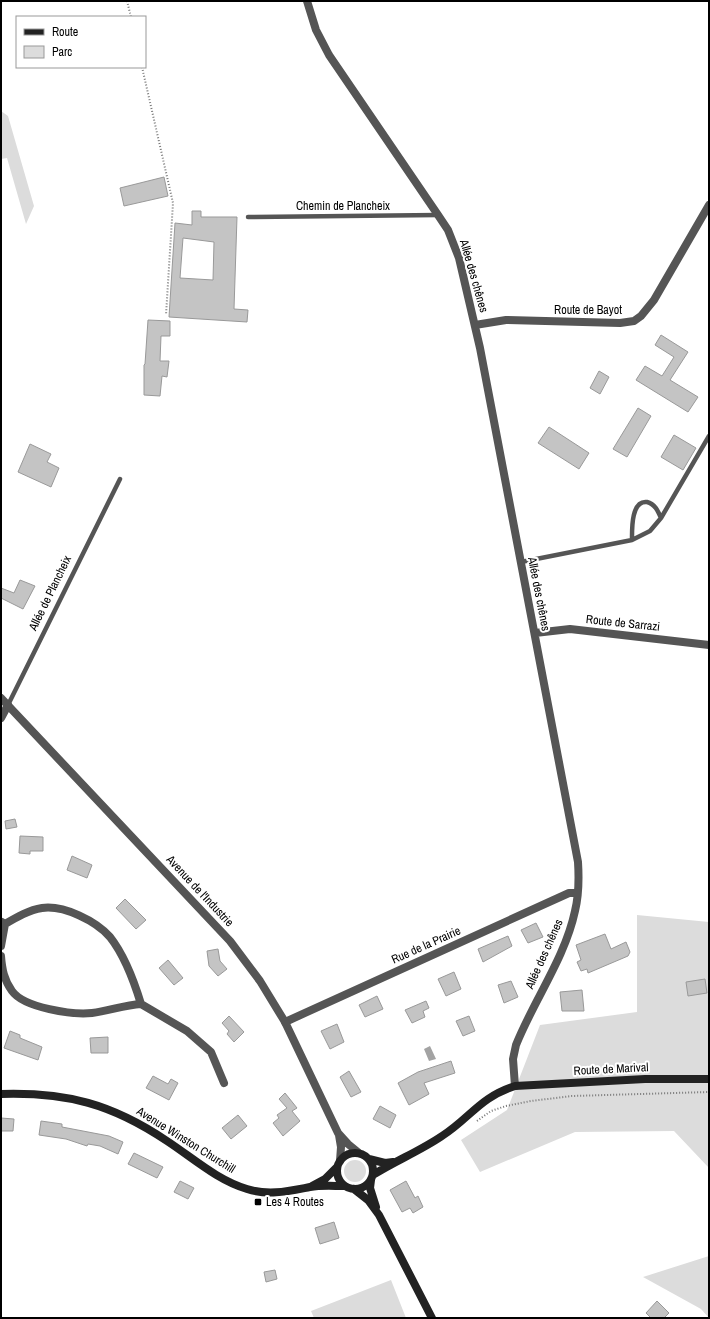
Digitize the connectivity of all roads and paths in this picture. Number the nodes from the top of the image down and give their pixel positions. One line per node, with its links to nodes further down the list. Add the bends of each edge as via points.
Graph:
1 (127, 1): 3 (path)
2 (308, 1): 6 (street, Allée des chênes, via 316,30 340,73)
3 (131, 16)
4 (142, 68): 8 (path, via 173,203)
5 (709, 205): 9 (street, Route de Bayot, via 654,300 642,316 634,321 620,323 506,320)
6 (438, 215): 7 (lane, Chemin de Plancheix); 9 (street, Allée des chênes, via 448,230 459,258)
7 (248, 217)
8 (166, 315)
9 (475, 325): 14 (street, Allée des chênes)
10 (709, 436): 12 (lane)
11 (120, 479): 18 (lane, Allée de Plancheix)
12 (661, 518): 13 (lane, via 650,531); 13 (lane, via 656,508 649,503 642,502 638,505 634,515)
13 (632, 540): 14 (lane)
14 (521, 562): 15 (street, Allée des chênes)
15 (535, 633): 16 (street, Route de Sarrazi, via 570,629); 20 (street, Allée des chênes, via 578,862)
16 (709, 645)
17 (1, 698): 18 (street, Avenue de l'Industrie)
18 (8, 705): 19 (street, Allée de Plancheix); 25 (street, Avenue de l'Industrie, via 230,941 260,981)
19 (1, 718)
20 (577, 893): 25 (street, Rue de la Prairie, via 569,893); 28 (street, Allée des chênes, via 567,937 516,1045 513,1059)
21 (3, 922): 22 (street); 24 (street, via 42,908 66,909 83,917 109,937 127,964)
22 (1, 946)
23 (1, 956): 24 (street, via 2,972 13,992 30,1003 63,1013 92,1013)
24 (141, 1004): 27 (street, via 187,1031 210,1052)
25 (285, 1022): 32 (street, Avenue de l'Industrie)
26 (709, 1079): 28 (main road, Route de Marival, via 645,1079)
27 (224, 1083)
28 (515, 1086): 35 (main road, via 481,1102 443,1135)
29 (709, 1092): 31 (path, via 572,1096 531,1101 498,1108)
30 (1, 1094): 38 (main road, Avenue Winston Churchill, via 51,1094 113,1111 153,1132 222,1179 247,1189 277,1193)
31 (474, 1122)
32 (338, 1132): 33 (street, Avenue de l'Industrie); 36 (street, Avenue de l'Industrie, via 342,1147)
33 (359, 1153): 34 (main road); 36 (main road, via 348,1154)
34 (369, 1159): 35 (main road, via 385,1163); 37 (main road, via 372,1164)
35 (400, 1161): 37 (main road)
36 (338, 1164): 38 (main road, Avenue Winston Churchill, via 325,1179); 39 (main road, via 338,1178)
37 (372, 1178): 40 (main road, via 364,1187); 41 (main road, via 372,1194)
38 (312, 1186): 39 (main road, Avenue Winston Churchill)
39 (344, 1186): 40 (main road)
40 (354, 1189): 41 (main road, via 368,1200)
41 (379, 1216): 42 (main road)
42 (432, 1318)

